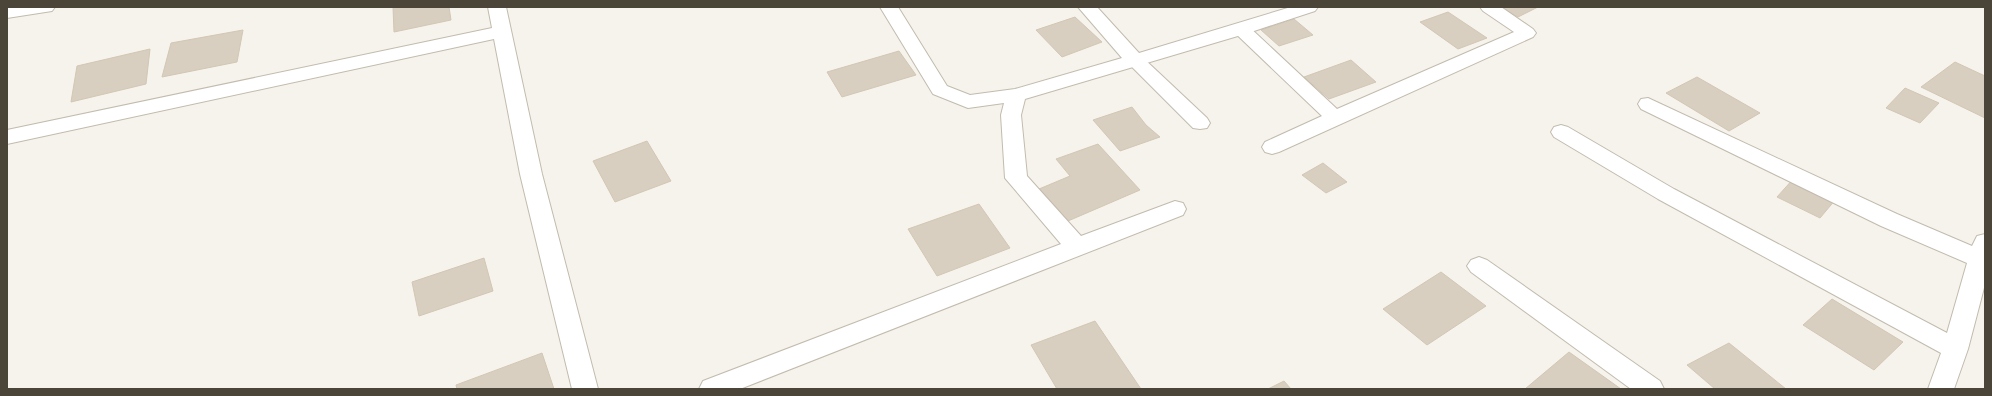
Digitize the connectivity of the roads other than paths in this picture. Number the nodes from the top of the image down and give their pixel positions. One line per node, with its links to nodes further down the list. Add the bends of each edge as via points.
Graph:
1 (46, 7): 7 (street)
2 (497, 7): 9 (street)
3 (889, 7): 11 (street, via 940,90 968,102)
4 (1087, 7): 10 (street)
5 (1309, 7): 8 (street)
6 (1489, 7): 13 (lane, via 1527,34)
7 (7, 13)
8 (1241, 29): 10 (street); 13 (lane)
9 (501, 32): 16 (street); 23 (street, via 531,174)
10 (1135, 60): 11 (street); 14 (lane)
11 (1016, 95): 19 (street, via 1011,115 1016,178)
12 (1648, 104): 20 (street, via 1889,220)
13 (1334, 118): 17 (lane)
14 (1200, 123)
15 (1561, 132): 22 (street, via 1666,194)
16 (7, 137)
17 (1272, 147)
18 (1175, 209): 19 (street)
19 (1076, 246): 24 (street)
20 (1982, 250): 22 (street)
21 (1479, 266): 25 (street)
22 (1955, 349): 26 (street)
23 (585, 389)
24 (712, 389)
25 (1651, 389)
26 (1940, 389)

